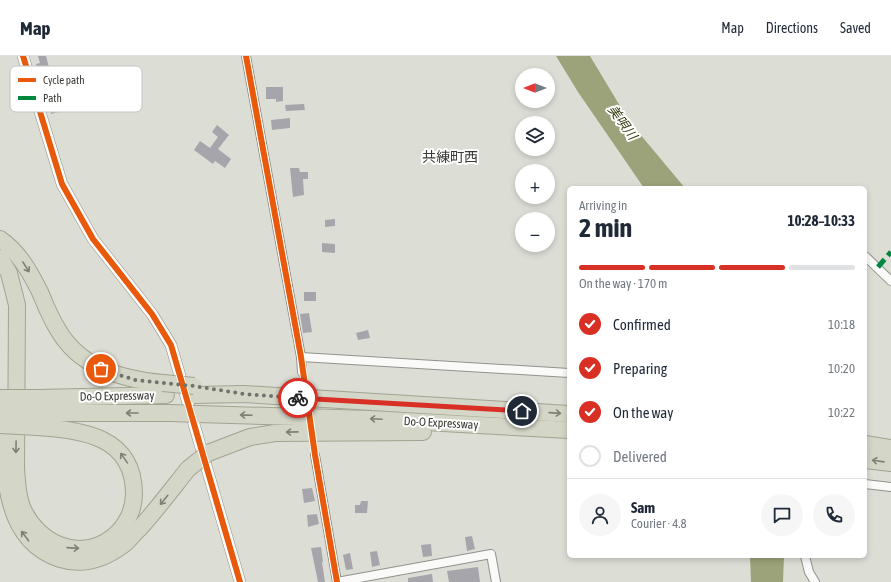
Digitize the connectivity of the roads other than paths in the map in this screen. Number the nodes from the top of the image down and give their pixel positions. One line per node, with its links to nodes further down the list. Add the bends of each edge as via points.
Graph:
1 (23, 56): 3 (street)
2 (246, 56): 10 (street)
3 (26, 66)
4 (41, 112): 29 (street, via 65,189 93,239 152,314 171,345)
5 (0, 239): 13 (highway, one-way to 13, via 25,264 57,328 75,352 90,364 111,374)
6 (0, 258): 15 (highway, one-way to 15, via 13,284 17,305 16,468 22,507 42,535 59,546 88,548 113,537 128,519 134,497 133,478 125,458 108,443 95,436 69,429)
7 (867, 258): 9 (street)
8 (0, 281): 20 (highway, one-way to 8, bridge, via 275,433 250,437 208,453 188,469 124,544 96,560 66,561 47,555 31,544 12,512 4,476 8,319)
9 (891, 281)
10 (301, 357): 11 (street); 12 (street)
11 (302, 372)
12 (567, 373)
13 (165, 389): 15 (highway, Do-O Expressway); 17 (highway, Do-O Expressway, one-way to 17)
14 (0, 398): 15 (highway, Do-O Expressway, bridge)
15 (38, 413): 16 (highway, Do-O Expressway, bridge); 18 (highway, bridge); 19 (highway, Do-O Expressway, one-way to 15, bridge, via 370,419 171,413)
16 (0, 414)
17 (567, 414)
18 (0, 425)
19 (567, 431)
20 (567, 431)
21 (867, 444): 22 (highway)
22 (891, 448)
23 (315, 455): 30 (street)
24 (867, 460): 25 (highway, one-way to 24)
25 (891, 463)
26 (867, 484): 27 (street)
27 (891, 487)
28 (806, 558): 32 (street)
29 (240, 582)
30 (337, 582): 31 (street, via 491,554)
31 (496, 582)
32 (815, 582)

